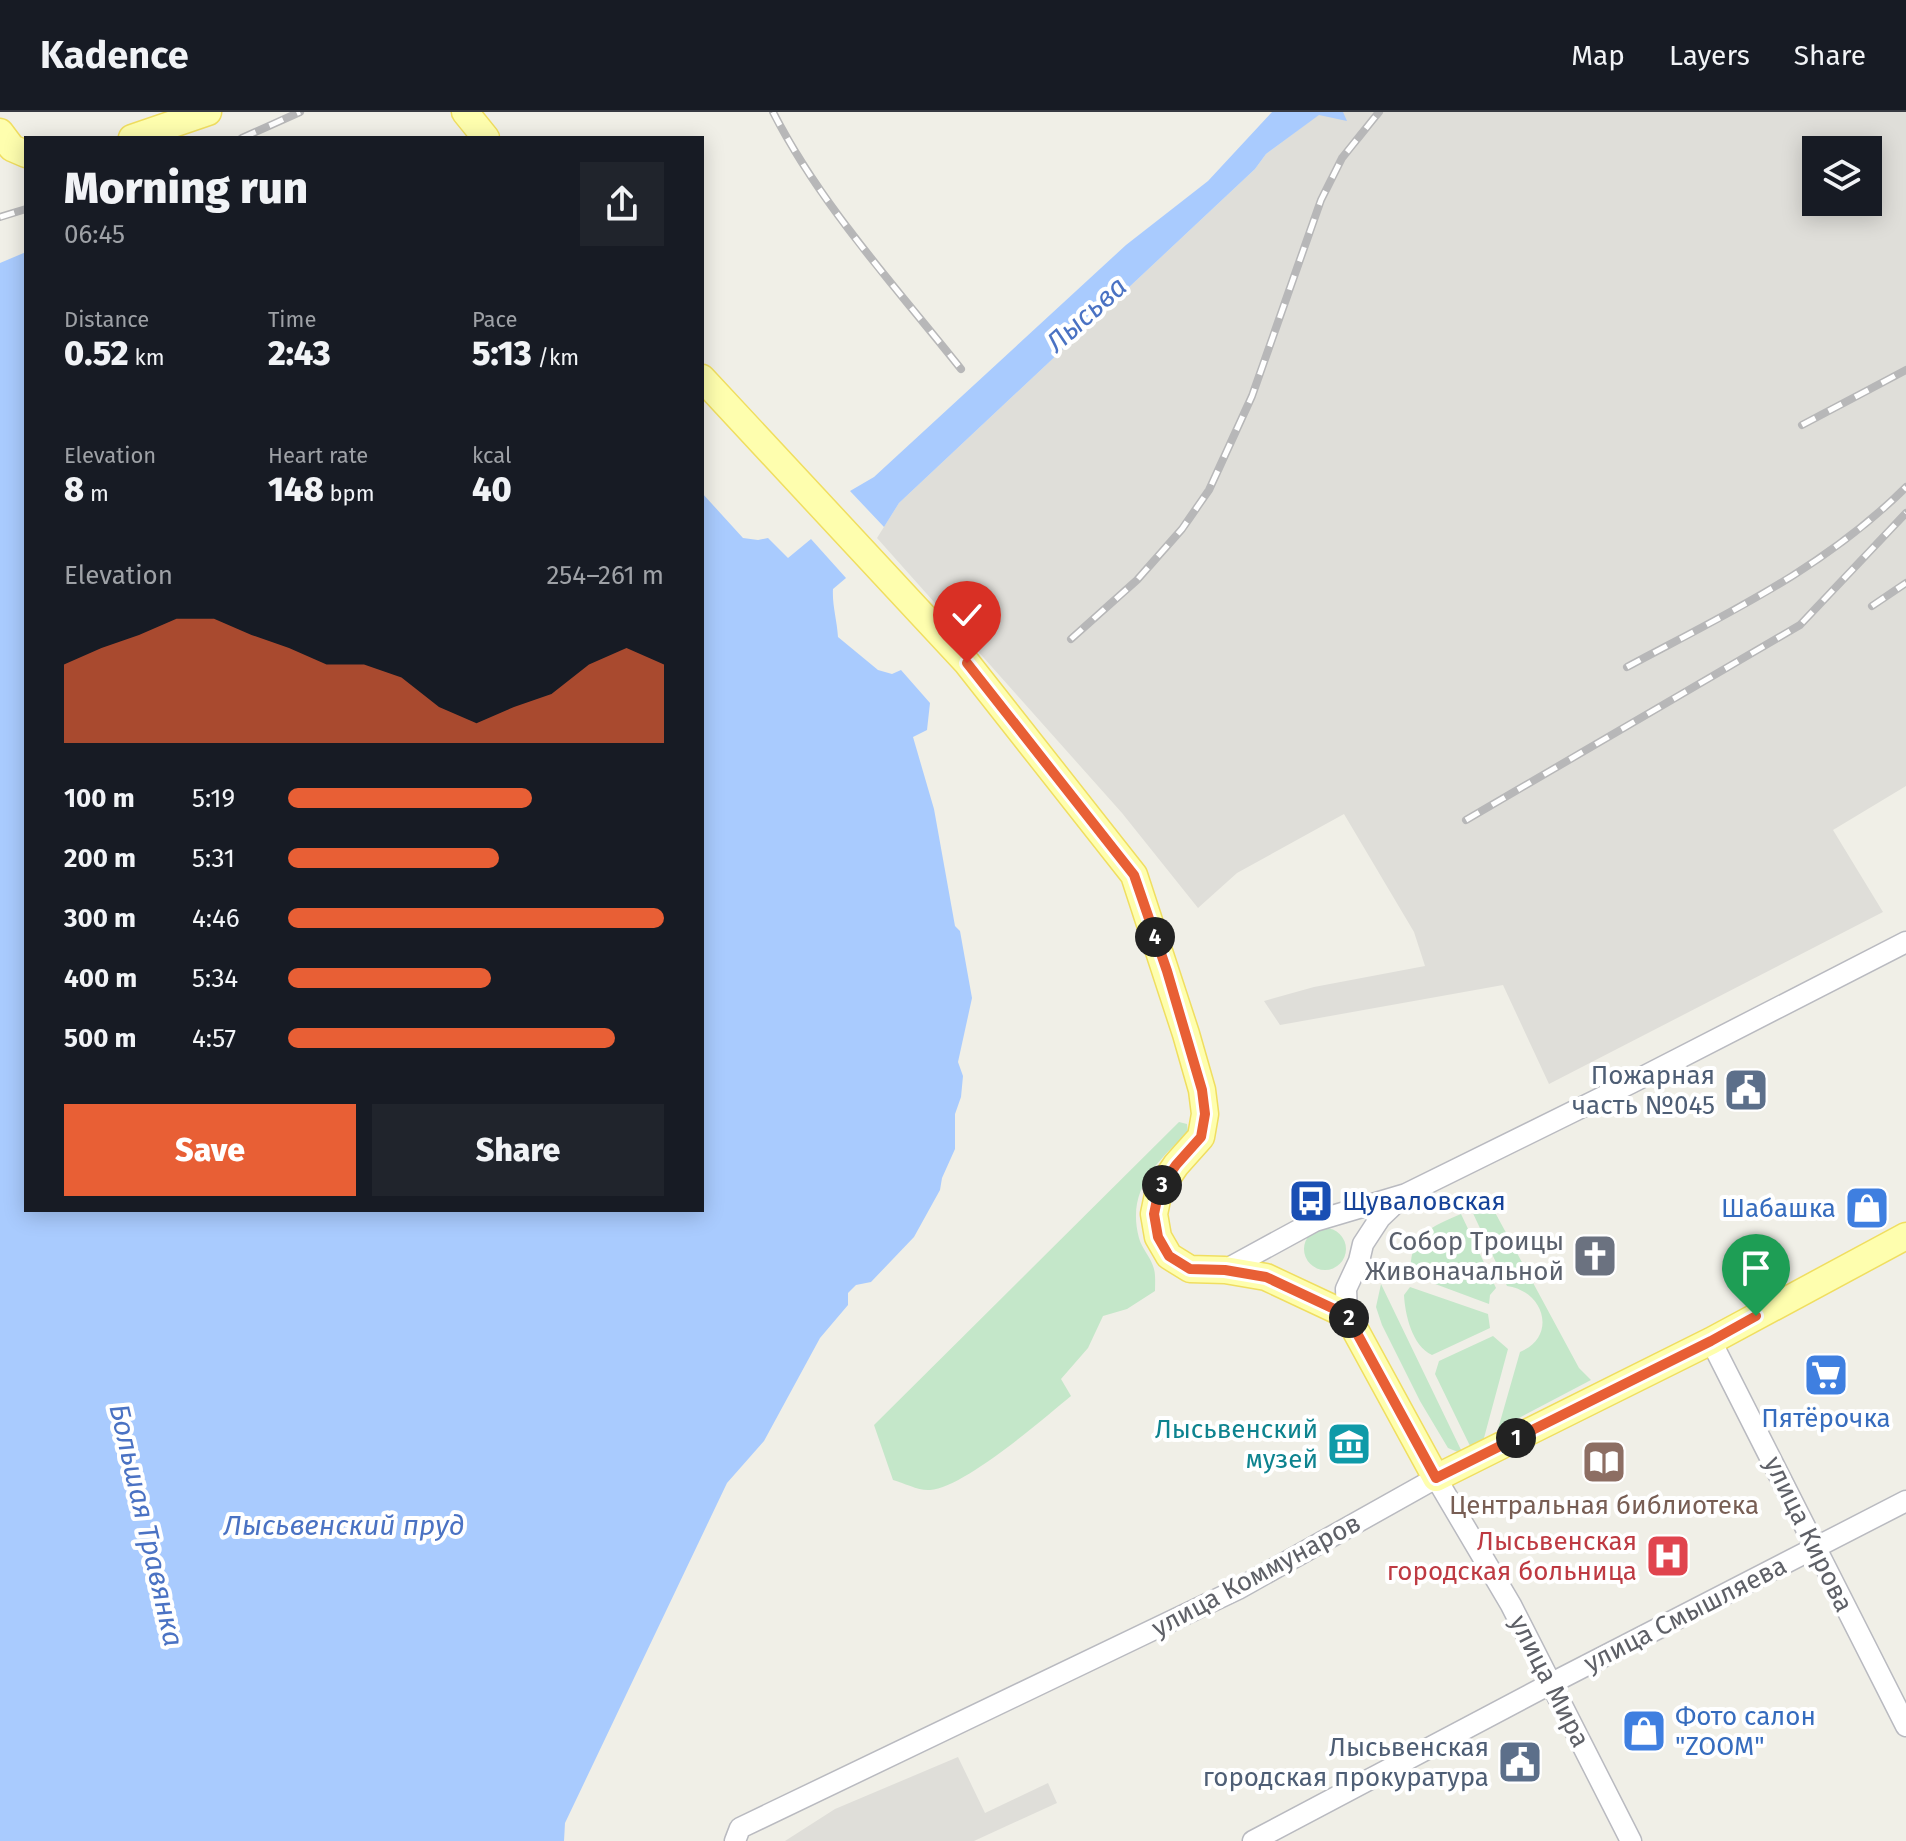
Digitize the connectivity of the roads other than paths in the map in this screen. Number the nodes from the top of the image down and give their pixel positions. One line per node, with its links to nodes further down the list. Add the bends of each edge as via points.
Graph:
1 (208, 112): 4 (main road)
2 (465, 112): 5 (main road)
3 (0, 132): 6 (main road, via 12,148)
4 (138, 136)
5 (484, 136)
6 (24, 153)
7 (704, 380): 11 (main road, via 967,663 1134,875 1186,1034 1205,1114 1201,1137 1159,1190 1154,1214 1158,1237 1169,1256 1190,1269)
8 (1906, 942): 9 (street)
9 (1406, 1194): 11 (street, via 1315,1221); 12 (street, via 1380,1218 1363,1244 1346,1289)
10 (1906, 1236): 13 (main road, улица Коммунаров)
11 (1225, 1270): 12 (main road, via 1266,1277)
12 (1347, 1315): 14 (main road, улица Мира)
13 (1711, 1341): 14 (main road, улица Коммунаров); 16 (street, улица Кирова)
14 (1436, 1478): 17 (street, улица Мира, via 1511,1605); 19 (street, улица Коммунаров, via 1238,1589 740,1828)
15 (1906, 1501): 16 (street, улица Смышляева)
16 (1817, 1547): 17 (street, улица Смышляева); 18 (street, улица Кирова)
17 (1550, 1684): 20 (street, улица Смышляева); 21 (street, улица Мира)
18 (1906, 1726)
19 (735, 1841)
20 (1253, 1841)
21 (1631, 1841)

